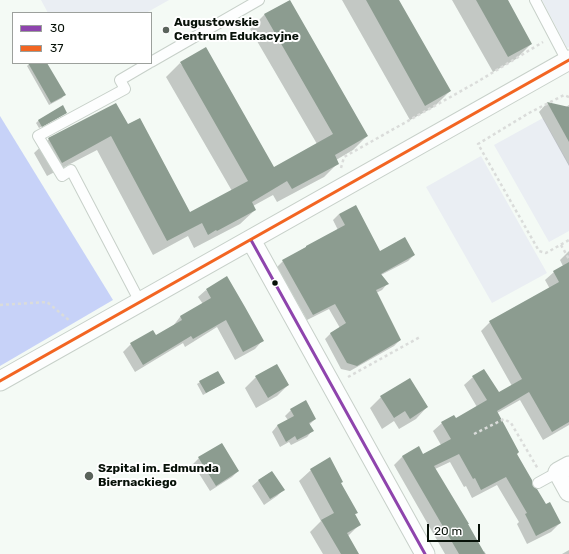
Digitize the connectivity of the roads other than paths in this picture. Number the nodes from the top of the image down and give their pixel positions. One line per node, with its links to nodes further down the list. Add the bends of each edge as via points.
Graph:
1 (259, 0): 4 (lane)
2 (535, 0): 3 (lane)
3 (568, 60): 6 (street)
4 (152, 61)
5 (147, 64): 7 (lane, via 120,80 125,89 38,136 62,176 71,170)
6 (251, 240): 7 (street); 11 (street)
7 (140, 302): 8 (street)
8 (0, 381)
9 (552, 475): 10 (street)
10 (569, 492)
11 (426, 554)

